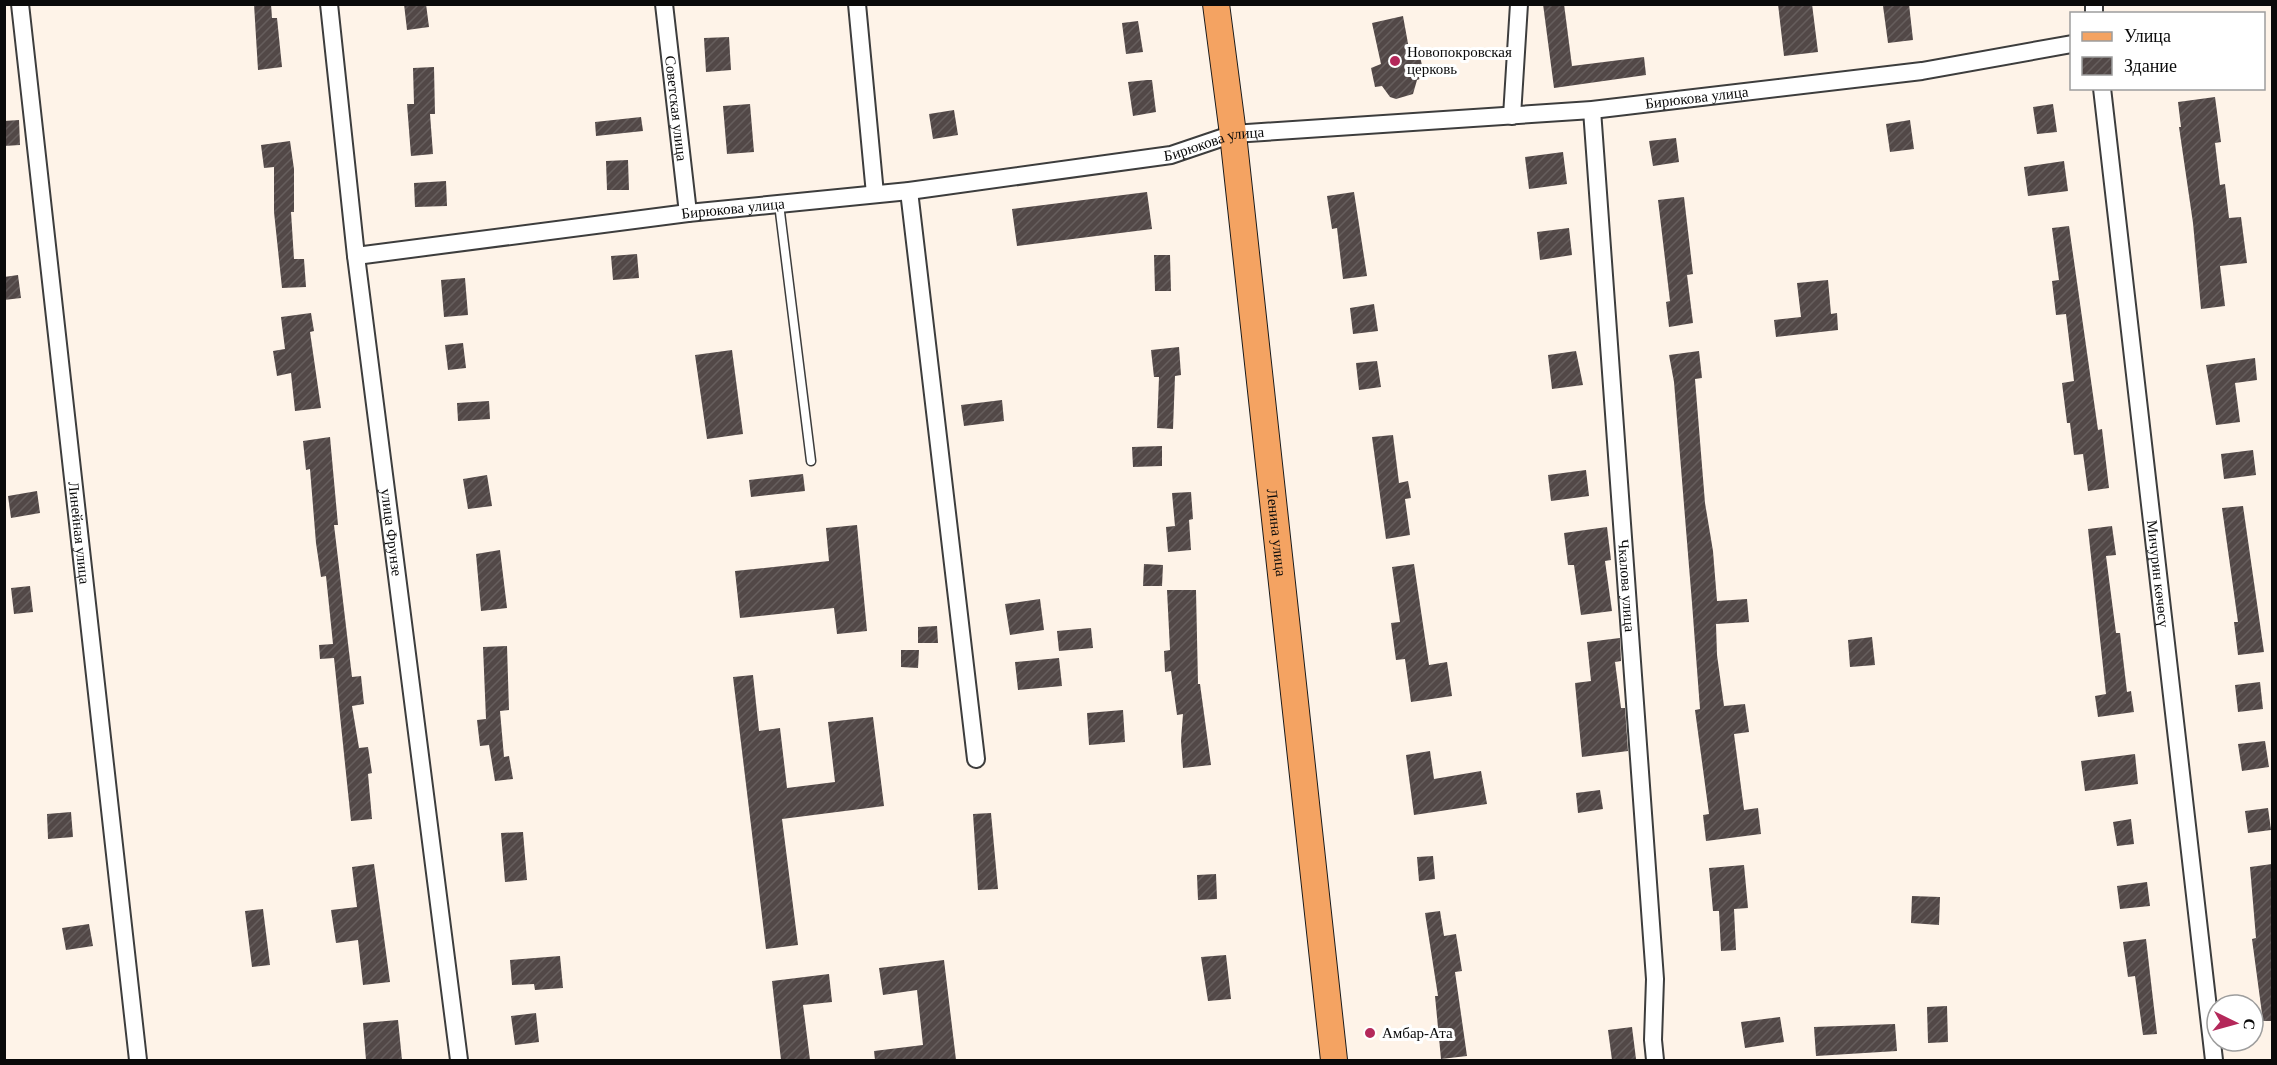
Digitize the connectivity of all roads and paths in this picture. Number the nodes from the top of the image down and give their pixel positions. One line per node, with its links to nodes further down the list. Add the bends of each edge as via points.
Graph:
1 (20, 4): 19 (street, Линейная улица)
2 (329, 4): 16 (street, улица Фрунзе)
3 (664, 4): 15 (street, Советская улица)
4 (857, 4): 13 (street)
5 (1216, 4): 11 (main road, Ленина улица)
6 (1519, 4): 10 (street)
7 (2070, 44): 9 (street, Бирюкова улица, via 1922,71)
8 (2102, 90): 23 (street, Мичурин көчөсү)
9 (1592, 110): 10 (street, Бирюкова улица); 22 (street, Чкалова улица, via 1655,979)
10 (1512, 116): 11 (street, Бирюкова улица)
11 (1233, 134): 12 (street, Бирюкова улица, via 1171,155); 21 (main road, Ленина улица)
12 (909, 190): 13 (street, Бирюкова улица); 18 (street)
13 (875, 194): 14 (street, Бирюкова улица)
14 (779, 204): 15 (street, Бирюкова улица); 17 (lane)
15 (688, 213): 16 (street, Бирюкова улица)
16 (356, 256): 20 (street, улица Фрунзе)
17 (811, 461)
18 (976, 759)
19 (138, 1060)
20 (459, 1060)
21 (1334, 1060)
22 (1655, 1060)
23 (2214, 1060)

